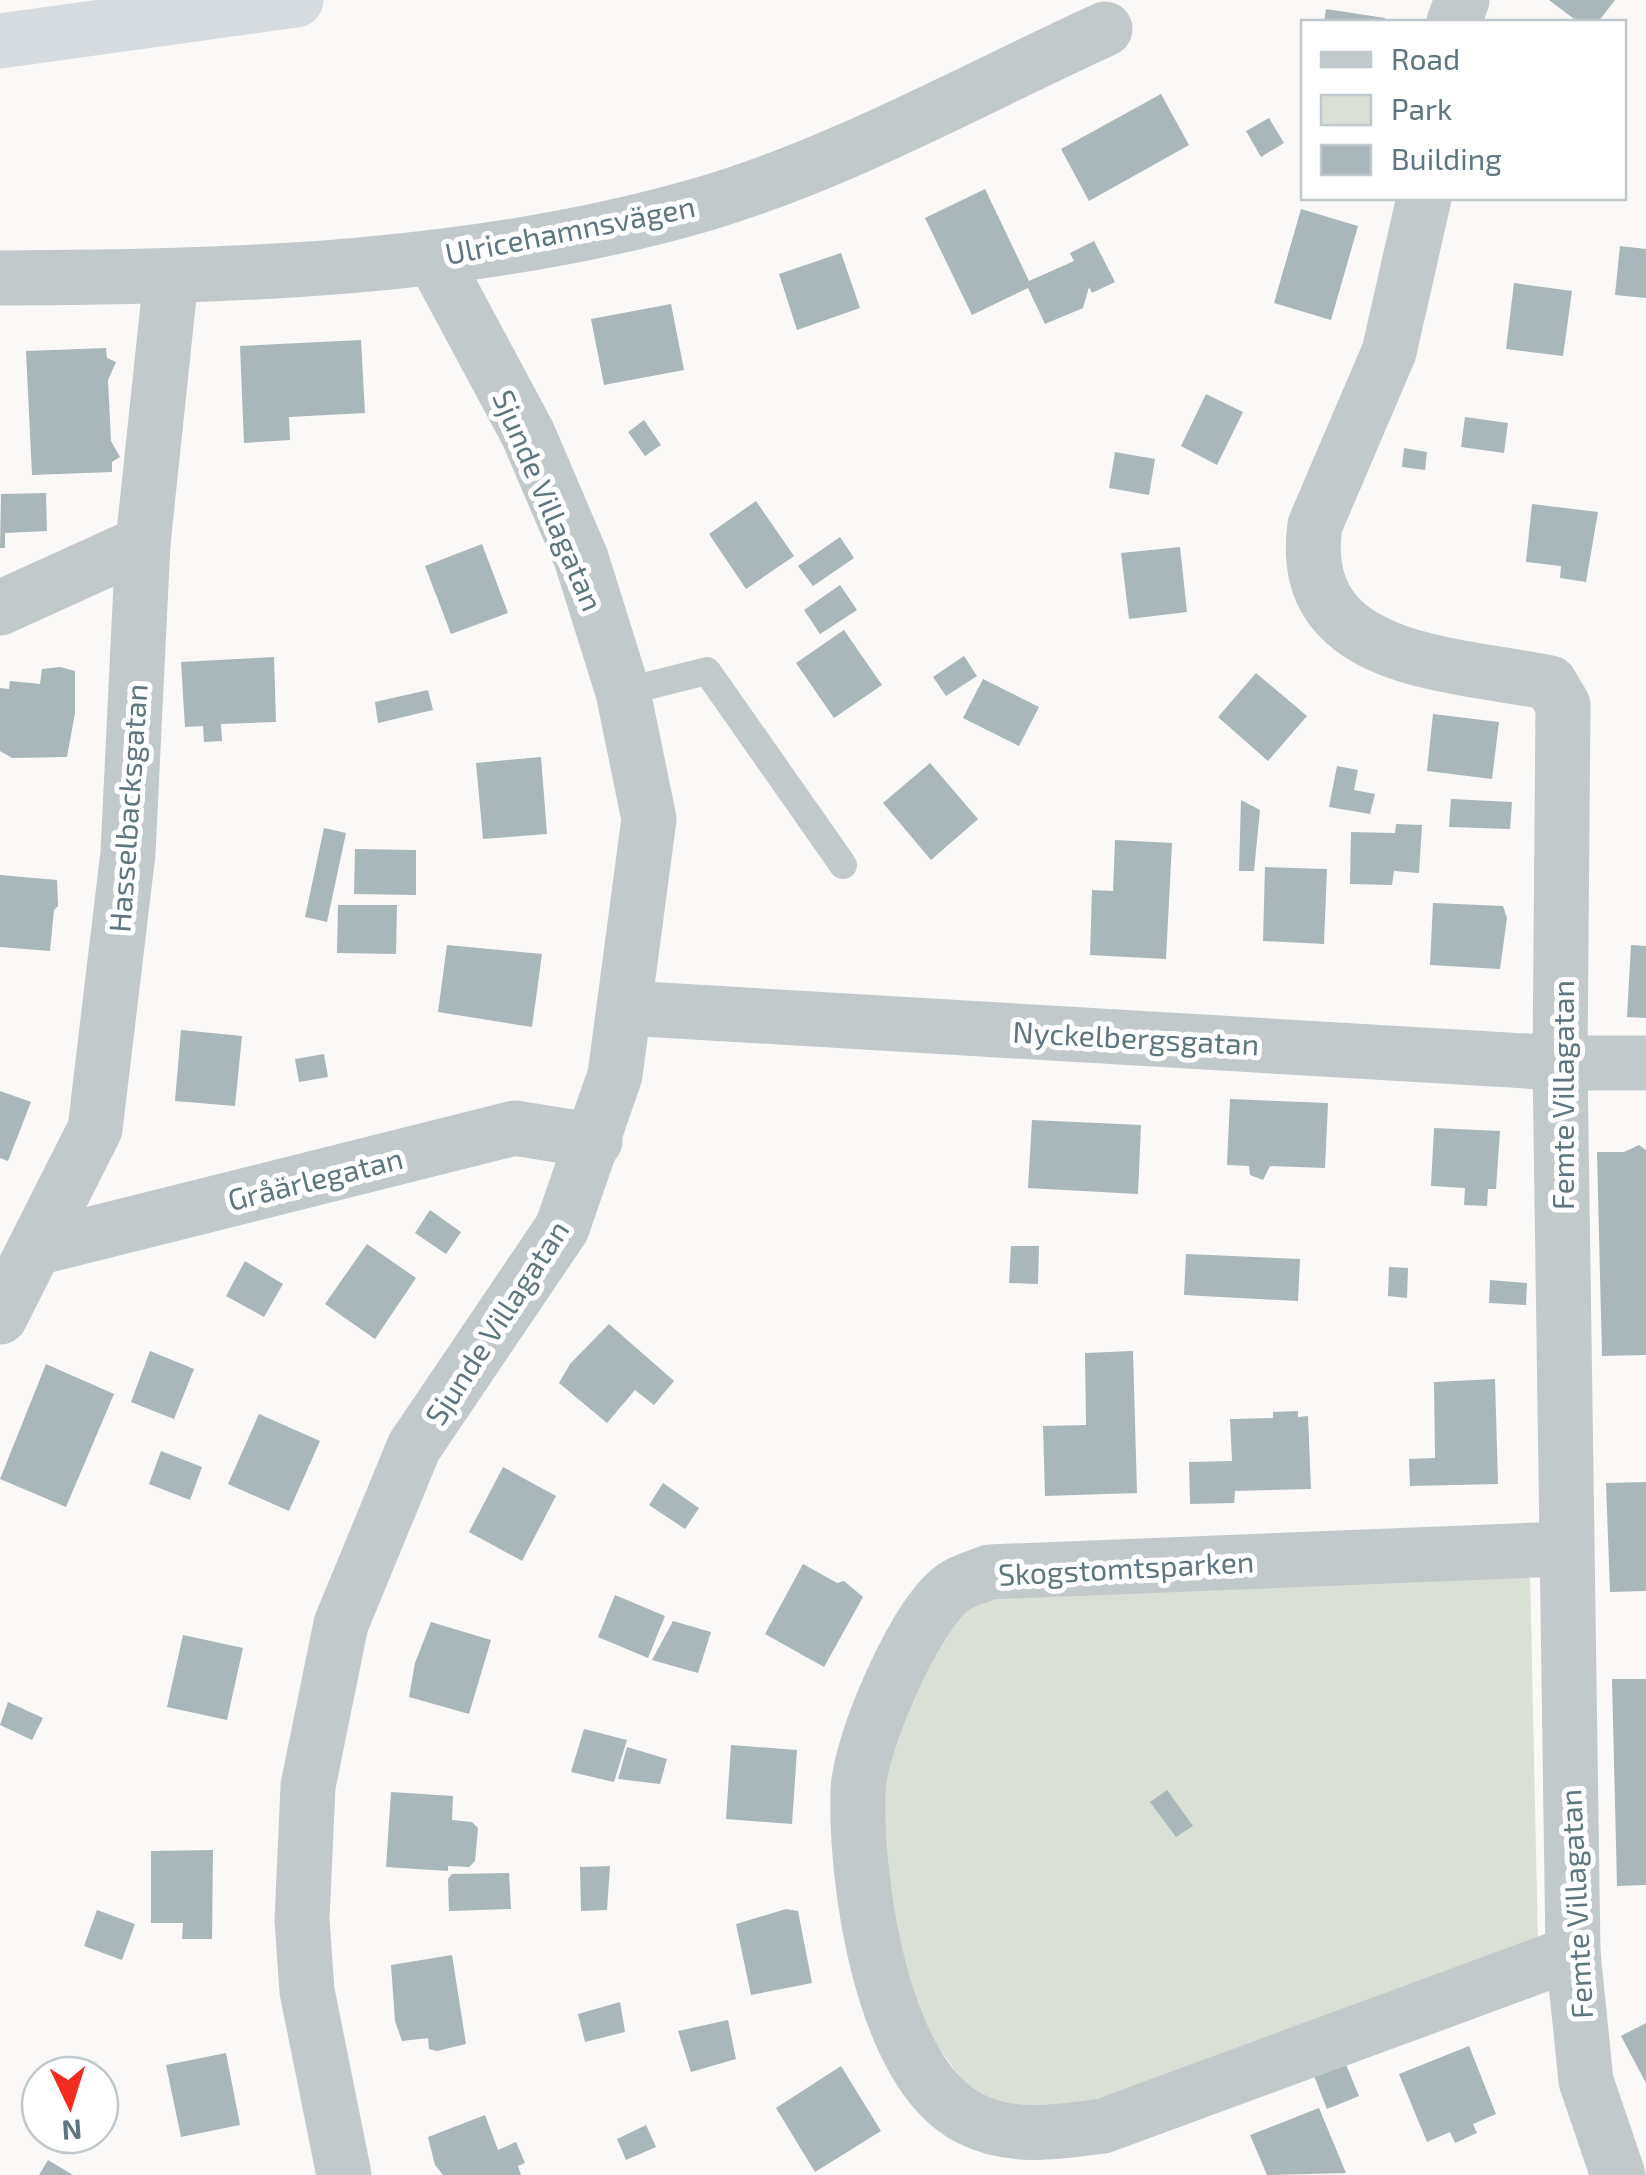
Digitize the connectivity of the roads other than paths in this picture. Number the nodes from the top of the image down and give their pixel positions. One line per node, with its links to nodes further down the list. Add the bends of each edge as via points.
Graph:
1 (296, 0): 3 (highway)
2 (1105, 29): 5 (street, Ulricehamnsvägen, via 817,161 704,203)
3 (0, 41)
4 (1424, 200): 13 (street, Femte Villagatan, via 1389,352 1316,525 1311,553 1321,592 1354,633 1393,654 1550,684 1563,705)
5 (433, 257): 6 (street, Ulricehamnsvägen); 10 (street, Sjunde Villagatan, via 528,434 581,558)
6 (171, 277): 7 (street, Ulricehamnsvägen); 8 (street, Hasselbacksgatan)
7 (0, 278)
8 (144, 543): 9 (street); 16 (street, Hasselbacksgatan, via 128,853 95,1128)
9 (0, 608)
10 (623, 692): 11 (lane, via 707,671); 12 (street, Sjunde Villagatan, via 649,820)
11 (842, 865)
12 (626, 1008): 13 (street, Nyckelbergsgatan); 15 (street, Sjunde Villagatan)
13 (1560, 1063): 14 (street, Nyckelbergsgatan); 18 (street, Femte Villagatan)
14 (1646, 1063)
15 (594, 1141): 16 (street, Gråärlegatan, via 515,1128); 20 (street, Sjunde Villagatan, via 562,1228 414,1447 341,1624 308,1786 302,1920)
16 (36, 1248): 17 (street, Hasselbacksgatan)
17 (0, 1318)
18 (1564, 1549): 19 (street, Femte Villagatan); 19 (street, Skogstomtsparken, via 989,1572 954,1588 926,1618 883,1697 858,1788 865,1891 890,2009 922,2078 968,2118 1037,2136 1103,2126)
19 (1572, 1954): 21 (street, Femte Villagatan, via 1586,2081)
20 (335, 2172)
21 (1618, 2175)

